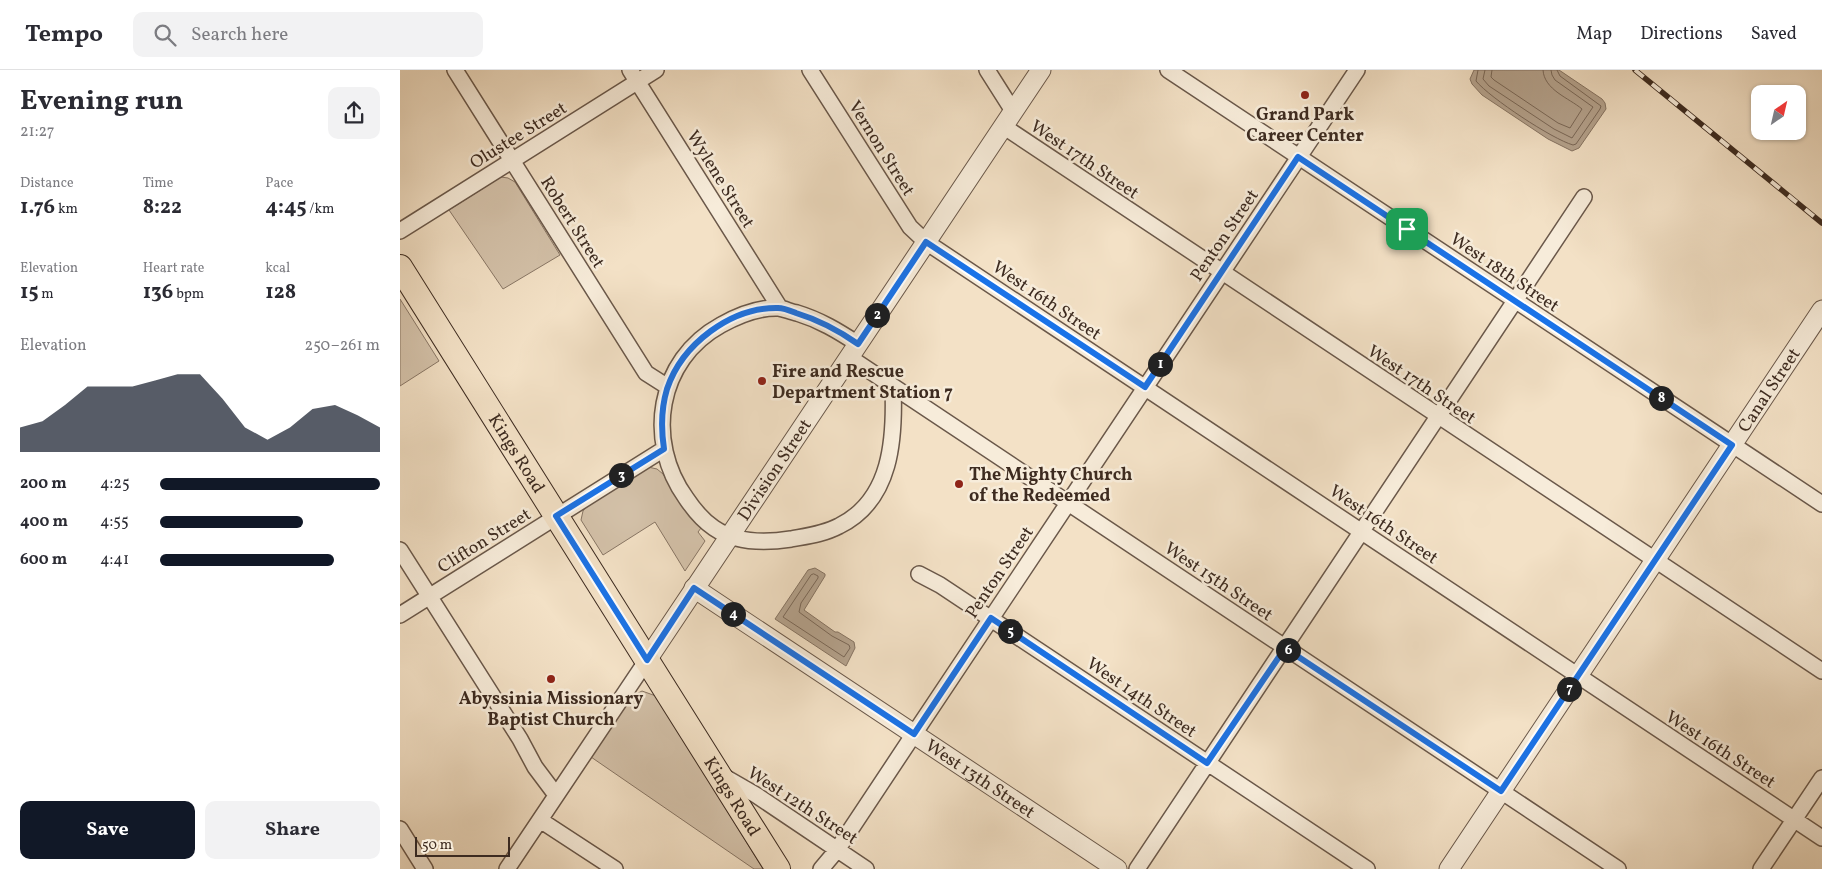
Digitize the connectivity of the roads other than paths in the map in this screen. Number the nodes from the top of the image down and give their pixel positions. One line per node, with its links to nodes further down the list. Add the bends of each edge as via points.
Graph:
1 (454, 70): 11 (street, Robert Street)
2 (656, 70): 8 (street, Olustee Street)
3 (810, 70): 14 (street, Vernon Street, via 910,227)
4 (987, 70): 9 (street)
5 (1041, 70): 9 (street, Division Street)
6 (1168, 70): 10 (street, West 18th Street)
7 (1356, 70): 10 (street, Penton Street)
8 (634, 76): 11 (street, Olustee Street); 18 (street, Wylene Street)
9 (1008, 119): 14 (street, Division Street); 16 (street, West 17th Street)
10 (1298, 157): 16 (street, Penton Street); 17 (street, West 18th Street)
11 (512, 161): 13 (street, Olustee Street); 21 (street, Robert Street, via 646,372)
12 (1584, 197): 17 (street)
13 (400, 231)
14 (926, 242): 20 (street, Division Street); 23 (street, West 16th Street)
15 (400, 267): 29 (main road, Kings Road)
16 (1222, 272): 23 (street, Penton Street); 24 (street, West 17th Street)
17 (1516, 301): 24 (street); 25 (street, West 18th Street)
18 (780, 308): 20 (street, West 15th Street, via 832,327); 21 (street, via 754,310 714,328 685,356)
19 (1822, 310): 25 (street, Canal Street)
20 (853, 351): 22 (street, West 15th Street); 31 (street, Division Street)
21 (668, 387): 26 (street, via 662,410)
22 (893, 387): 27 (street, West 15th Street); 31 (street, via 891,452 875,493 858,514 837,527 814,535 780,541)
23 (1145, 387): 27 (street, Penton Street); 30 (street, West 16th Street)
24 (1439, 417): 30 (street); 33 (street, West 17th Street)
25 (1732, 445): 28 (street, West 18th Street); 33 (street, Canal Street)
26 (664, 449): 29 (street, Clifton Street); 31 (street, via 669,469 680,490 715,529)
27 (1068, 503): 38 (street, Penton Street); 39 (street, West 15th Street)
28 (1822, 504)
29 (556, 516): 36 (street, Clifton Street); 40 (main road, Kings Road)
30 (1361, 532): 39 (street); 42 (street, West 16th Street)
31 (729, 536): 35 (street, Division Street)
32 (400, 550): 36 (street)
33 (1655, 560): 41 (street, West 17th Street); 42 (street, Canal Street)
34 (920, 574): 38 (street, West 14th Street)
35 (694, 588): 40 (street, Division Street); 43 (street, West 13th Street)
36 (430, 596): 37 (street, Clifton Street); 48 (street, via 535,767)
37 (400, 615)
38 (991, 618): 43 (street, Penton Street); 44 (street, West 14th Street)
39 (1285, 648): 44 (street); 47 (street, West 15th Street)
40 (647, 660): 45 (main road, Kings Road); 48 (street, Division Street)
41 (1822, 671)
42 (1578, 676): 47 (street, Canal Street); 49 (street, West 16th Street)
43 (914, 734): 53 (street, Penton Street); 60 (street, West 13th Street)
44 (1207, 763): 61 (street); 62 (street, West 14th Street)
45 (718, 773): 53 (street, West 12th Street); 57 (main road, Kings Road)
46 (1822, 778): 49 (street)
47 (1501, 791): 63 (street, Canal Street); 64 (street, West 15th Street)
48 (556, 795): 50 (street, Division Street)
49 (1794, 819): 52 (street, West 16th Street); 65 (street)
50 (540, 820): 55 (street, Division Street); 56 (street)
51 (400, 829): 54 (street)
52 (1822, 838)
53 (837, 850): 58 (street, Penton Street); 59 (street, West 12th Street)
54 (425, 869)
55 (507, 869)
56 (615, 869)
57 (778, 869)
58 (821, 869)
59 (866, 869)
60 (1116, 869)
61 (1137, 869)
62 (1367, 869)
63 (1449, 869)
64 (1618, 869)
65 (1761, 869)

